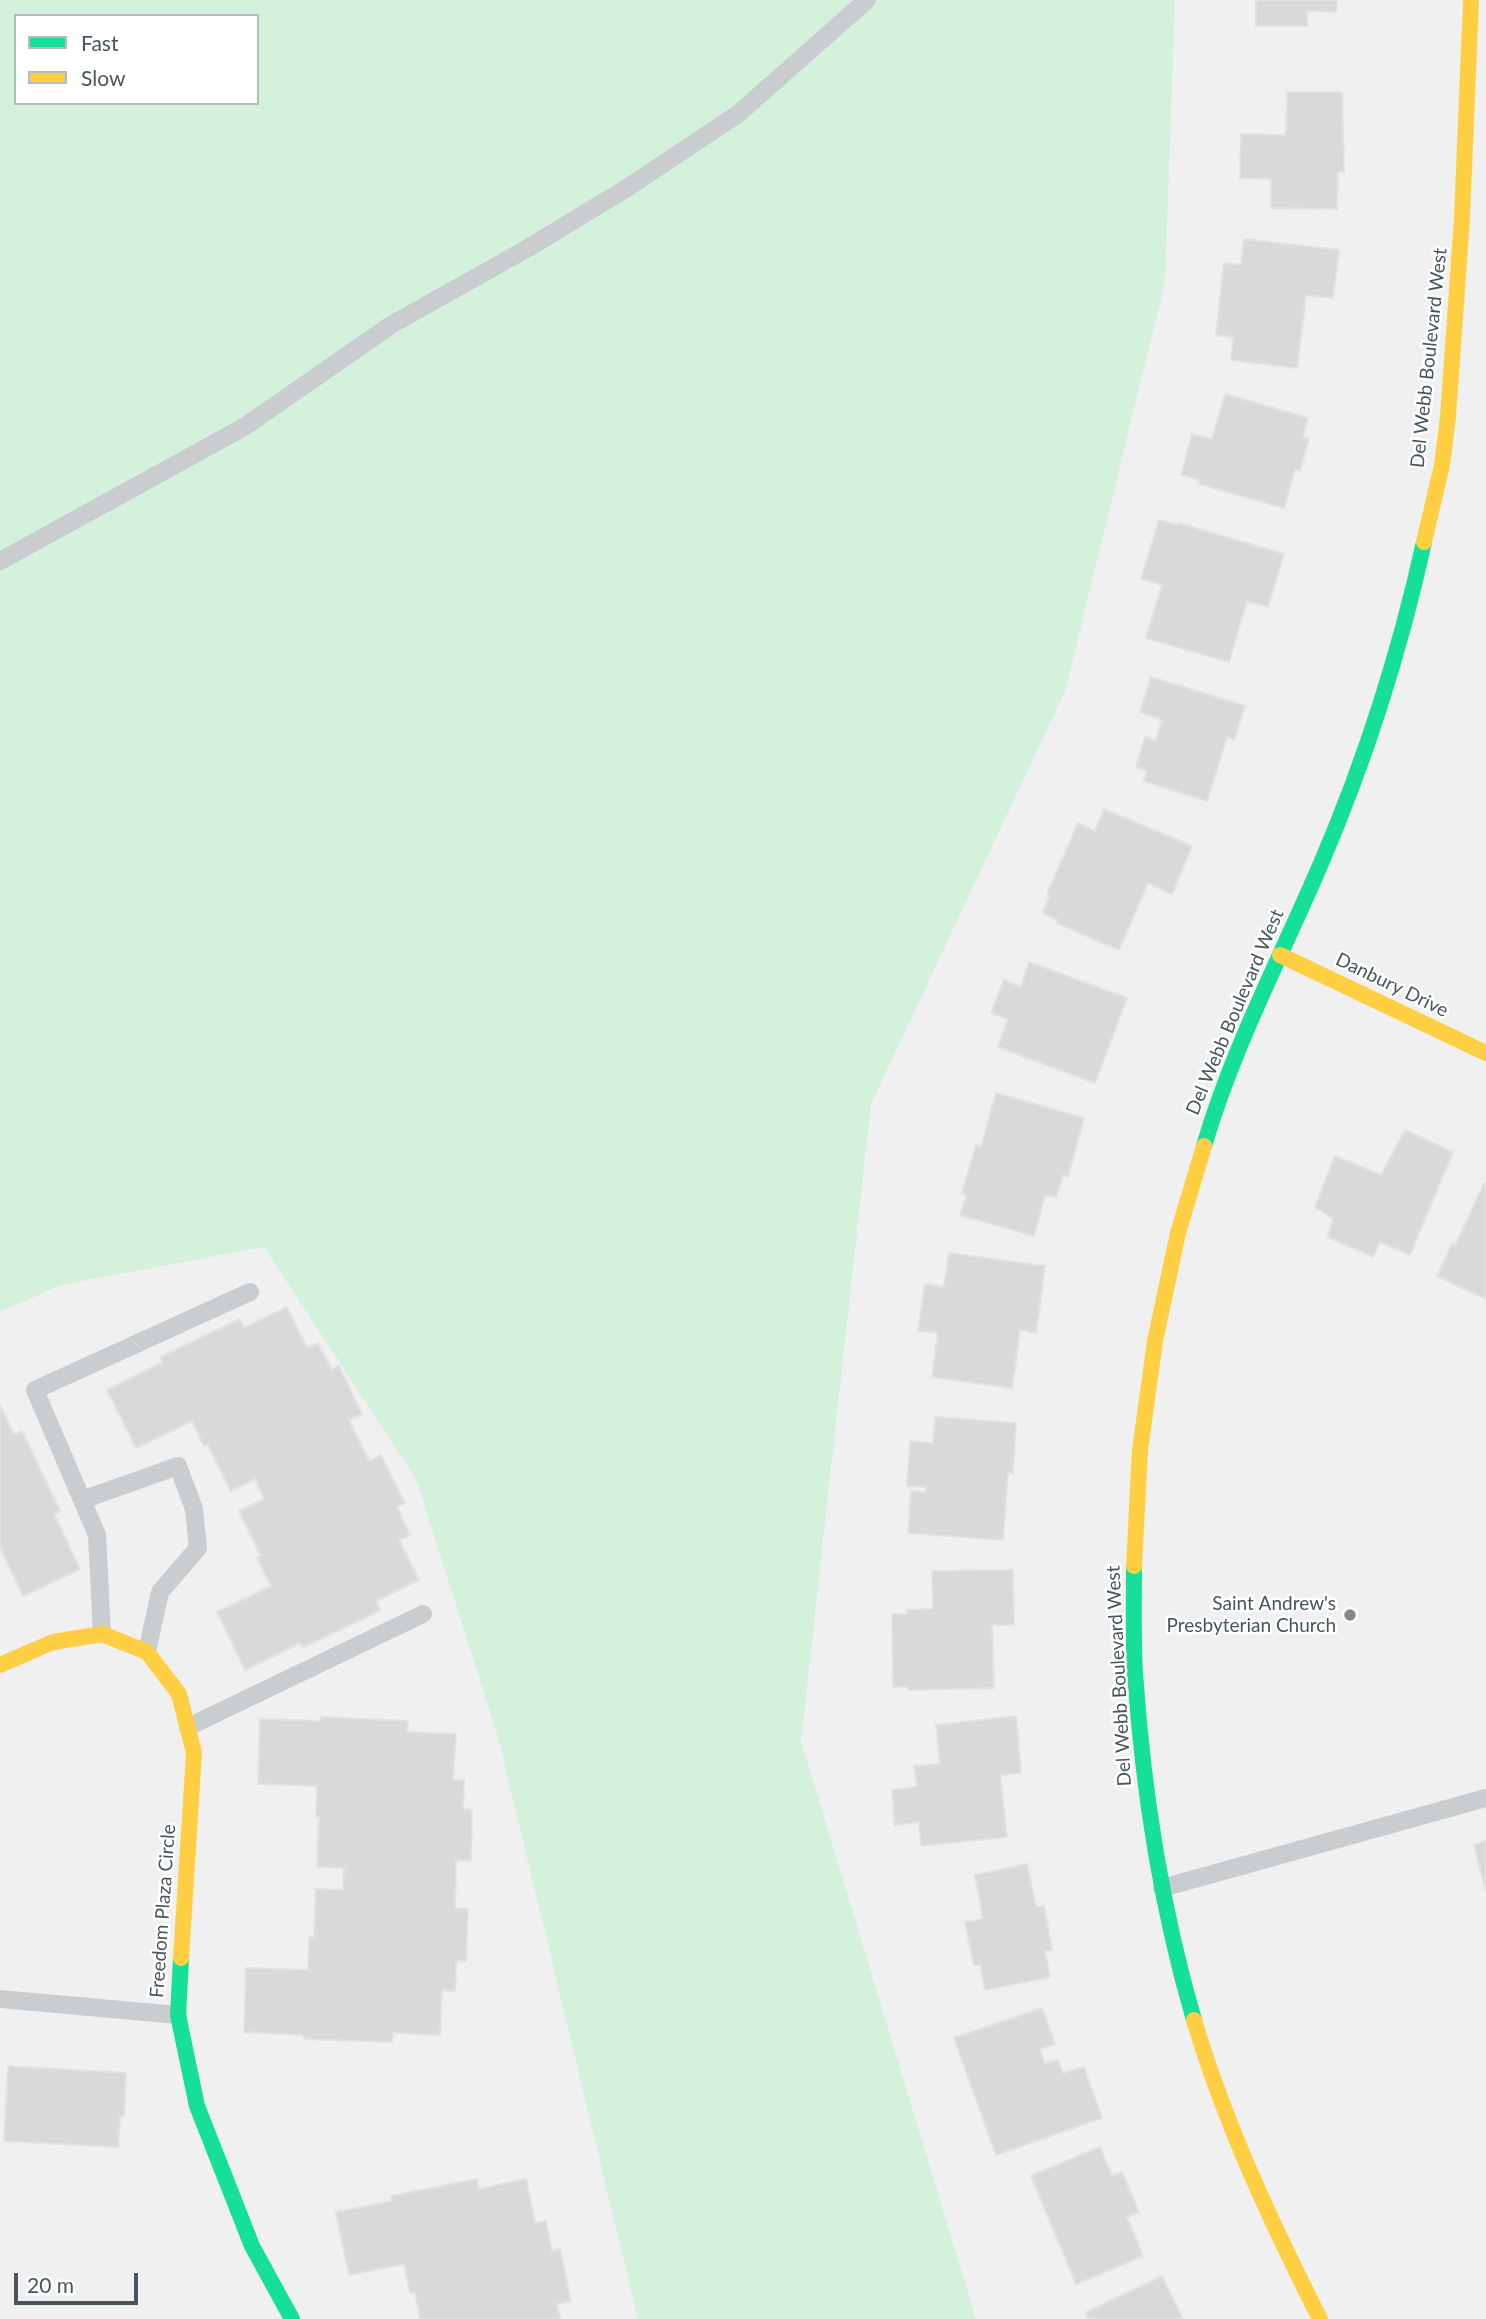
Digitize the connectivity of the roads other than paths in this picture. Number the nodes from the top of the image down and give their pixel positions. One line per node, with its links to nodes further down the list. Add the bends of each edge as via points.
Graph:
1 (867, 0): 3 (lane, via 738,114 627,188 391,325 244,427)
2 (1471, 0): 4 (street, Del Webb Boulevard West, via 1461,247 1444,457 1410,602 1376,718 1333,834)
3 (0, 561)
4 (1280, 955): 5 (street, Danbury Drive); 14 (street, Del Webb Boulevard West, via 1231,1065 1185,1203 1160,1309 1144,1418 1136,1504 1135,1652 1144,1776)
5 (1486, 1053)
6 (250, 1292): 7 (lane, via 35,1390)
7 (82, 1500): 9 (lane, via 97,1535); 10 (lane, via 178,1466 194,1509 198,1548 160,1592)
8 (423, 1614): 12 (lane)
9 (102, 1634): 10 (street); 11 (street, via 53,1642)
10 (147, 1652): 12 (street, Freedom Plaza Circle, via 179,1694)
11 (0, 1665)
12 (188, 1727): 16 (street, Freedom Plaza Circle, via 194,1753)
13 (1486, 1798): 14 (lane)
14 (1162, 1888): 18 (street, Del Webb Boulevard West, via 1188,1998 1225,2112 1272,2227)
15 (0, 1999): 16 (lane)
16 (178, 2015): 17 (street, Freedom Plaza Circle, via 197,2106 251,2246)
17 (292, 2319)
18 (1320, 2319)

